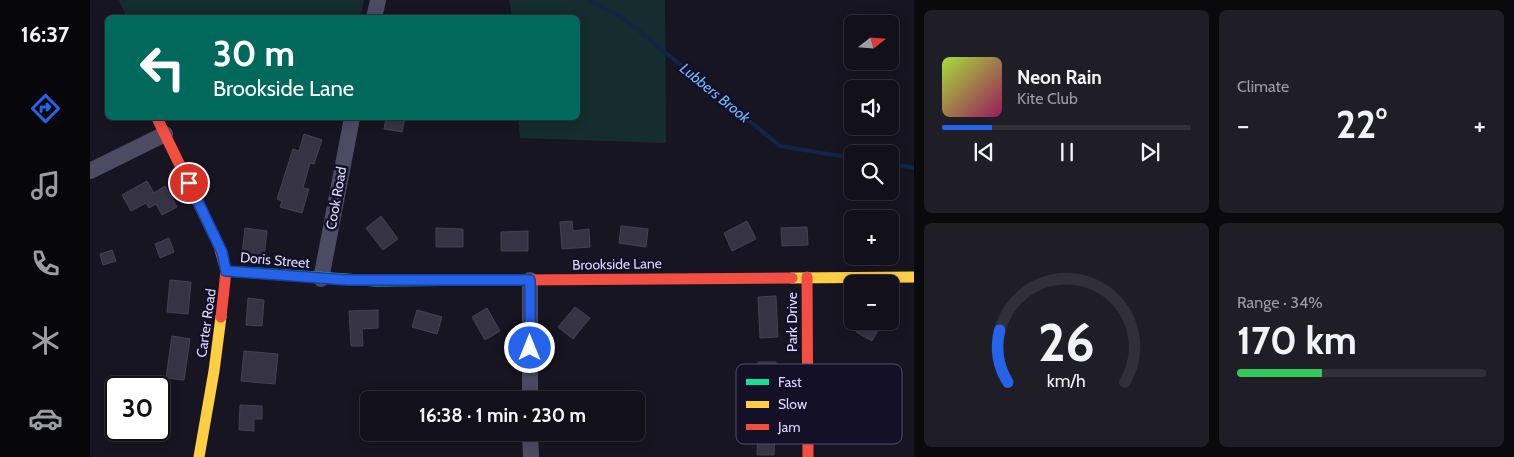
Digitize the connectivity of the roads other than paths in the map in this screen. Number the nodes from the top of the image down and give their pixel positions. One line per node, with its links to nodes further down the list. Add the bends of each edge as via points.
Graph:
1 (378, 0): 2 (street)
2 (375, 15)
3 (158, 120): 5 (street, Carter Road)
4 (352, 120): 10 (street, Cook Road)
5 (165, 134): 6 (street); 7 (street, Carter Road, via 219,246)
6 (90, 171)
7 (226, 271): 10 (street, Doris Street); 16 (street, Carter Road)
8 (807, 277): 9 (street, Brookside Lane); 11 (street, Brookside Lane); 12 (street, Park Drive)
9 (914, 277)
10 (321, 279): 11 (street, Brookside Lane)
11 (530, 280): 13 (street)
12 (807, 364)
13 (530, 391)
14 (530, 441): 17 (street)
15 (808, 444): 18 (street, Park Drive)
16 (199, 457)
17 (531, 457)
18 (808, 457)

